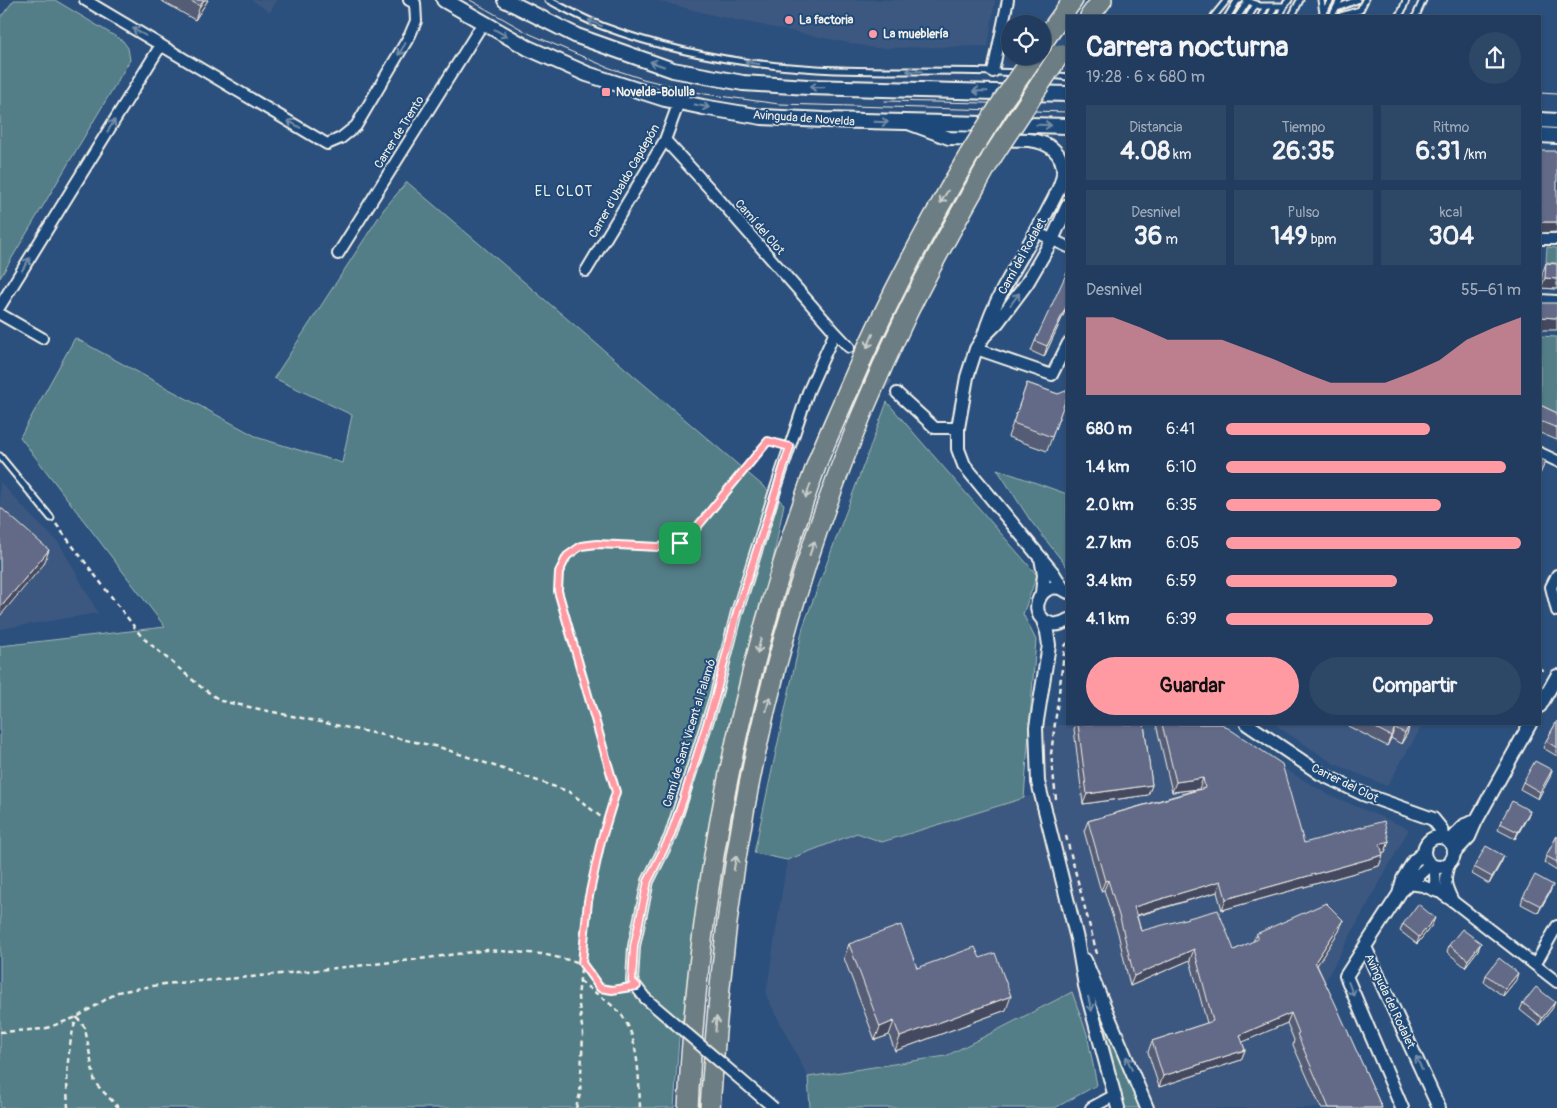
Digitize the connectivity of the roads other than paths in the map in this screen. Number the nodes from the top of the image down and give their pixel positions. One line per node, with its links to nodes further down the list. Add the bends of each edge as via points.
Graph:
1 (85, 0): 40 (street, one-way to 1)
2 (444, 0): 38 (main road, Avinguda de Novelda)
3 (505, 0): 45 (main road, one-way to 3, via 743,83 673,70 577,36)
4 (548, 0): 43 (lane, one-way to 4, via 818,70 758,65 698,55 637,38 602,26)
5 (1008, 0): 43 (street)
6 (1073, 0): 39 (highway)
7 (1102, 0): 25 (highway)
8 (1227, 0): 26 (lane)
9 (1240, 0): 27 (lane)
10 (1247, 0): 21 (lane); 28 (lane)
11 (1289, 0): 23 (lane)
12 (1300, 0): 32 (lane)
13 (1321, 0): 33 (lane)
14 (1330, 0): 33 (lane)
15 (1340, 0): 24 (lane)
16 (1357, 0): 24 (lane)
17 (1365, 0): 35 (lane, via 1360,10)
18 (1406, 0): 36 (lane)
19 (1423, 0): 37 (lane)
20 (412, 2): 40 (street, one-way to 40, via 416,22 410,35 356,126 328,144)
21 (1260, 4): 22 (lane); 29 (lane)
22 (1275, 6): 23 (lane); 30 (lane)
23 (1284, 6): 31 (lane)
24 (1336, 8): 34 (lane)
25 (1091, 15)
26 (1215, 15)
27 (1229, 15)
28 (1239, 15)
29 (1250, 15)
30 (1270, 15)
31 (1280, 15)
32 (1292, 15)
33 (1322, 15)
34 (1332, 15)
35 (1344, 15)
36 (1399, 15)
37 (1416, 15)
38 (483, 23): 46 (main road, Avinguda de Novelda, one-way to 46, via 528,48 587,74); 60 (street, Carrer de Trento)
39 (1051, 31)
40 (161, 45): 64 (street, one-way to 40)
41 (1064, 49): 107 (highway, one-way to 41, bridge, via 724,942 742,819 770,692 806,566 830,496 906,315 992,157)
42 (1033, 67): 43 (lane); 44 (lane); 106 (highway, one-way to 106, bridge, via 1004,98 969,155 881,317 820,455 775,586 739,726 721,819 706,913)
43 (993, 72)
44 (1066, 75)
45 (1066, 94)
46 (679, 102): 49 (main road, Avinguda de Novelda, one-way to 49, via 762,117); 53 (street, Carrer d'Ubaldo Capdepón)
47 (1541, 120): 48 (main road)
48 (1557, 122)
49 (908, 123): 50 (main road, Avinguda de Novelda, one-way to 50); 55 (street, Camí del Rodalet, via 949,138 1029,140 1053,148 1061,158 1062,180)
50 (1066, 126)
51 (1541, 135): 52 (main road)
52 (1557, 136)
53 (665, 140): 61 (street, Carrer d'Ubaldo Capdepón); 66 (street, Camí del Clot)
54 (1066, 209): 58 (street, Camí del Rodalet)
55 (1036, 232): 58 (street); 67 (street, Camí del Rodalet, via 990,314)
56 (1541, 239): 57 (street)
57 (1557, 239)
58 (1052, 240): 59 (street); 67 (street, Camí del Rodalet, one-way to 58, via 1027,283)
59 (1066, 246)
60 (338, 254)
61 (586, 271)
62 (1541, 300): 63 (street)
63 (1557, 301)
64 (0, 306)
65 (0, 314): 68 (street)
66 (835, 332): 69 (street); 108 (street, Camí de Sant Vicent al Palamó, bridge, via 808,392 737,612 692,772 670,837 648,881 634,946 632,981 645,998)
67 (984, 336): 71 (street, Camí del Rodalet)
68 (42, 338)
69 (849, 347)
70 (1066, 347): 71 (street, via 1052,374)
71 (976, 349): 73 (street, Camí del Rodalet, via 967,377)
72 (896, 393): 73 (street, via 935,428)
73 (958, 428): 78 (street, Camí del Rodalet, via 958,449 964,465)
74 (1541, 453): 76 (street)
75 (0, 456): 77 (lane)
76 (1557, 461)
77 (50, 518)
78 (1041, 558): 80 (street, Camí del Rodalet); 81 (street, via 1044,575)
79 (1557, 575): 82 (street, via 1551,587)
80 (1065, 591): 81 (street, via 1056,587)
81 (1042, 593): 83 (street, via 1037,606)
82 (1557, 611)
83 (1042, 618): 84 (street, via 1051,624); 85 (street)
84 (1066, 621): 85 (street)
85 (1049, 645): 101 (street, via 1036,727 1038,782)
86 (1557, 676): 87 (street)
87 (1541, 704)
88 (1248, 725): 90 (street, Carrer del Clot, via 1321,774)
89 (1529, 725): 91 (street)
90 (1426, 818): 91 (street, Carrer del Clot, via 1454,825); 92 (street, via 1440,829); 93 (street)
91 (1470, 823): 92 (street); 95 (street, via 1469,837)
92 (1446, 839): 93 (street, via 1432,838); 95 (street, via 1454,848)
93 (1428, 841): 94 (street)
94 (1423, 853): 96 (street); 97 (street, via 1403,880)
95 (1451, 859): 96 (street, via 1444,867); 99 (street, via 1445,882)
96 (1432, 866): 97 (street); 98 (street)
97 (1405, 888): 98 (street, via 1423,886); 102 (street)
98 (1438, 892): 99 (street)
99 (1454, 902): 103 (street)
100 (1557, 926): 103 (street)
101 (1076, 939): 105 (street, one-way to 105, via 1085,986); 111 (street, one-way to 101)
102 (1365, 947): 112 (street, Avinguda del Rodalet, one-way to 112, via 1346,976); 113 (street, Avinguda del Rodalet, one-way to 102)
103 (1535, 964): 104 (street)
104 (1557, 982)
105 (1115, 1095): 109 (street); 110 (street)
106 (688, 1108)
107 (710, 1108)
108 (774, 1108)
109 (1091, 1108)
110 (1118, 1108)
111 (1148, 1108)
112 (1402, 1108)
113 (1439, 1108)

